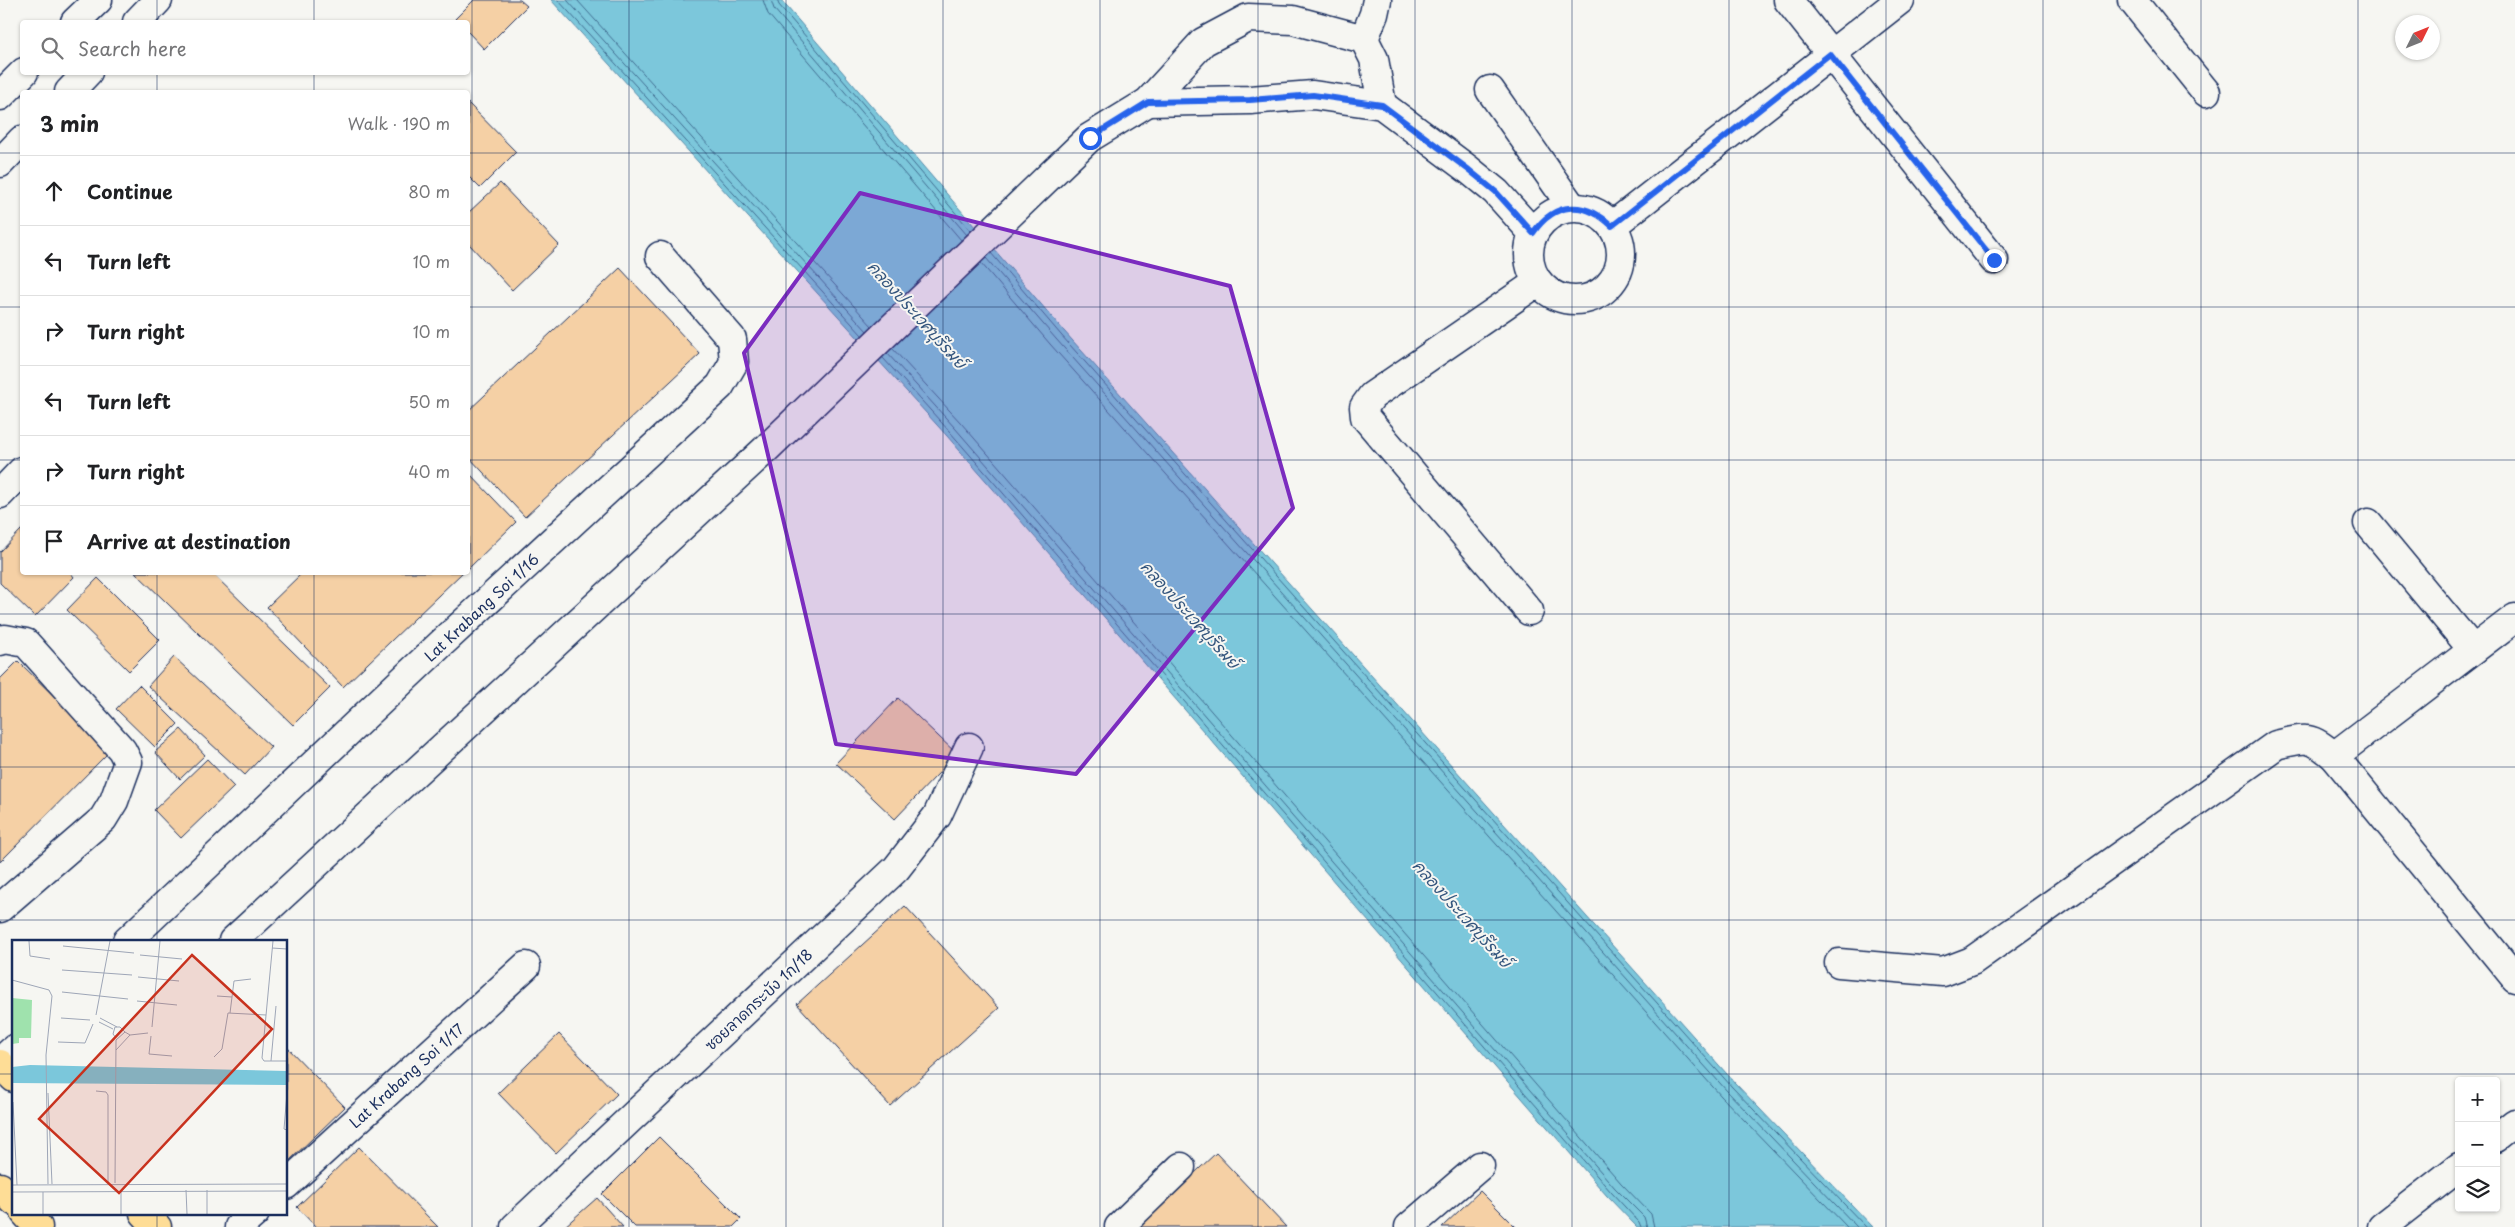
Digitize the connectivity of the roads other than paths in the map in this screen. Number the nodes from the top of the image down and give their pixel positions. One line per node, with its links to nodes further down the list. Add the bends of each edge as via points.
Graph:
1 (98, 0): 8 (street)
2 (158, 0): 9 (street)
3 (1377, 0): 10 (street)
4 (1788, 0): 11 (street)
5 (1900, 0): 11 (street)
6 (2132, 0): 16 (street)
7 (1248, 9): 10 (street); 18 (street, via 1203,42)
8 (77, 20)
9 (139, 20)
10 (1364, 39): 19 (street, via 1374,59)
11 (1830, 54): 23 (street); 26 (street)
12 (21, 75): 17 (street)
13 (85, 75): 14 (street)
14 (71, 90)
15 (1490, 90): 22 (street)
16 (2206, 92)
17 (0, 96)
18 (1148, 102): 19 (street, via 1313,95); 39 (street, via 1090,138 767,448)
19 (1382, 105): 24 (street, via 1489,187)
20 (20, 142): 21 (street)
21 (0, 163)
22 (1572, 207): 23 (street, via 1587,209); 24 (street, via 1550,215)
23 (1612, 226): 27 (street, via 1618,237 1620,262 1609,285 1599,293 1572,300 1548,291)
24 (1533, 233): 27 (street, via 1529,258)
25 (660, 256): 38 (street, Lat Krabang Soi 1/16, via 732,339 734,362 720,386)
26 (1994, 260)
27 (1538, 282): 31 (street, via 1372,396 1364,407 1365,417)
28 (20, 473): 29 (street)
29 (0, 494)
30 (2368, 523): 34 (street)
31 (1529, 611)
32 (2515, 618): 34 (street)
33 (0, 641): 37 (street, via 26,643 122,750 128,762 114,801 102,819)
34 (2473, 650): 36 (street)
35 (969, 747): 58 (street, ซอยลาดกระบัง 1ก/18, via 937,816 896,869)
36 (2334, 756): 40 (street, via 2316,741 2297,740 2276,745 1972,961 1943,972); 42 (street)
37 (0, 908)
38 (128, 940)
39 (234, 940)
40 (1839, 963)
41 (526, 966): 51 (street, Lat Krabang Soi 1/17)
42 (2515, 978)
43 (12, 1051): 44 (street)
44 (0, 1063): 45 (main road)
45 (12, 1076)
46 (2515, 1123): 47 (street)
47 (2500, 1135)
48 (1480, 1166): 60 (street)
49 (1182, 1167): 59 (street)
50 (2455, 1170): 61 (street)
51 (288, 1182)
52 (0, 1187): 53 (main road)
53 (12, 1200)
54 (145, 1214): 56 (main road)
55 (254, 1214): 57 (street)
56 (157, 1227)
57 (240, 1227)
58 (515, 1227)
59 (1119, 1227)
60 (1409, 1227)
61 (2382, 1227)

